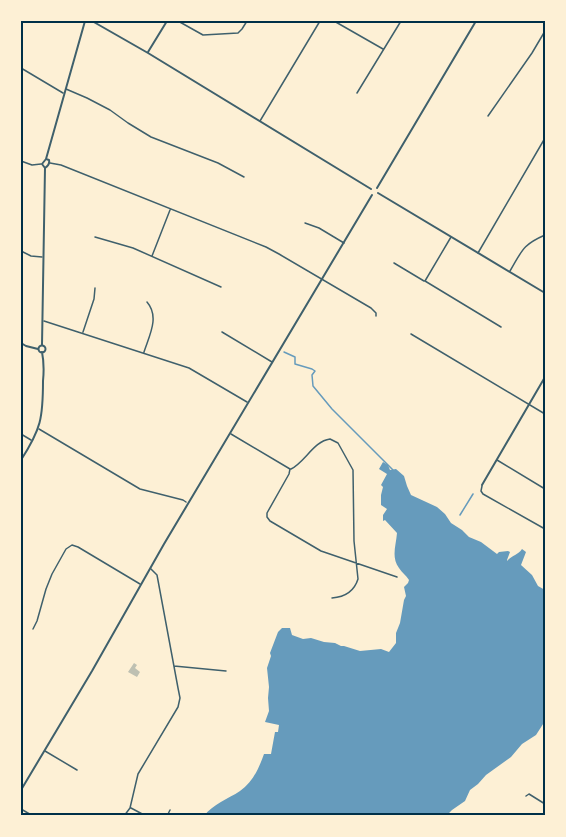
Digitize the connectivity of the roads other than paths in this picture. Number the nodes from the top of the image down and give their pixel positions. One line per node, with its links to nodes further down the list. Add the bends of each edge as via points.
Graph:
1 (88, 21): 11 (street); 13 (street)
2 (167, 21): 11 (street)
3 (178, 21): 4 (street, via 204,35 238,33)
4 (247, 21)
5 (320, 21): 17 (street)
6 (334, 21): 10 (street)
7 (401, 21): 10 (street)
8 (476, 21): 25 (street)
9 (545, 31): 16 (street)
10 (383, 50): 14 (street)
11 (148, 53): 17 (street)
12 (21, 68): 15 (street)
13 (65, 89): 15 (street); 24 (street, via 110,110 151,136)
14 (357, 93)
15 (64, 94): 19 (street)
16 (488, 116)
17 (260, 122): 26 (street)
18 (545, 138): 36 (street)
19 (46, 159): 21 (street); 22 (street)
20 (21, 160): 22 (street)
21 (49, 163): 23 (street); 29 (street)
22 (42, 164): 23 (street)
23 (45, 168): 38 (street)
24 (244, 177)
25 (377, 188): 26 (street); 27 (street)
26 (371, 189): 28 (street)
27 (378, 194): 28 (street); 33 (street)
28 (372, 195): 34 (street)
29 (170, 209): 37 (street); 41 (street, via 266,247)
30 (305, 224): 34 (street)
31 (545, 235): 40 (street, via 525,246)
32 (95, 237): 37 (street)
33 (451, 237): 36 (street); 42 (street)
34 (344, 243): 41 (street)
35 (21, 251): 38 (street)
36 (478, 253): 40 (street)
37 (152, 256): 43 (street)
38 (43, 257): 48 (street)
39 (394, 263): 42 (street)
40 (510, 272): 45 (street)
41 (322, 279): 47 (street); 58 (street)
42 (424, 281): 49 (street)
43 (221, 287)
44 (95, 288): 51 (street)
45 (545, 293)
46 (147, 302): 57 (street, via 154,317)
47 (377, 313)
48 (43, 321): 51 (street); 54 (street)
49 (501, 327)
50 (222, 332): 58 (street)
51 (83, 333): 57 (street)
52 (411, 334): 61 (street)
53 (21, 343): 55 (street)
54 (42, 345): 55 (street); 56 (street, via 46,348)
55 (39, 349): 56 (street)
56 (42, 352): 63 (street, via 43,404)
57 (143, 353): 60 (street, via 189,368)
58 (273, 362): 60 (street)
59 (545, 377): 61 (street)
60 (249, 403): 65 (street)
61 (529, 404): 62 (street); 68 (street)
62 (545, 414)
63 (38, 429): 66 (street); 72 (street, via 140,489)
64 (21, 434): 66 (street)
65 (230, 434): 69 (street); 72 (street)
66 (33, 441): 67 (street)
67 (21, 460)
68 (496, 460): 70 (street); 71 (street)
69 (290, 469): 74 (street, via 267,517 315,548); 74 (street, via 323,440 338,443 353,472)
70 (482, 485): 73 (street, via 483,494)
71 (545, 489)
72 (189, 504): 75 (street)
73 (545, 529)
74 (356, 562): 76 (street); 78 (street, via 356,585 342,597)
75 (151, 568): 77 (street); 80 (street, via 157,575)
76 (397, 577)
77 (141, 585): 79 (street, via 72,545 52,574); 82 (street)
78 (332, 598)
79 (33, 629)
80 (174, 666): 81 (street); 87 (street, via 179,704 138,774)
81 (226, 671)
82 (44, 751): 83 (street); 84 (street)
83 (77, 770)
84 (21, 790)
85 (526, 796): 86 (street, via 530,793)
86 (545, 804)
87 (130, 808): 91 (street); 92 (street)
88 (21, 809): 90 (street)
89 (170, 810): 93 (street)
90 (33, 816)
91 (124, 816)
92 (146, 816)
93 (166, 816)

